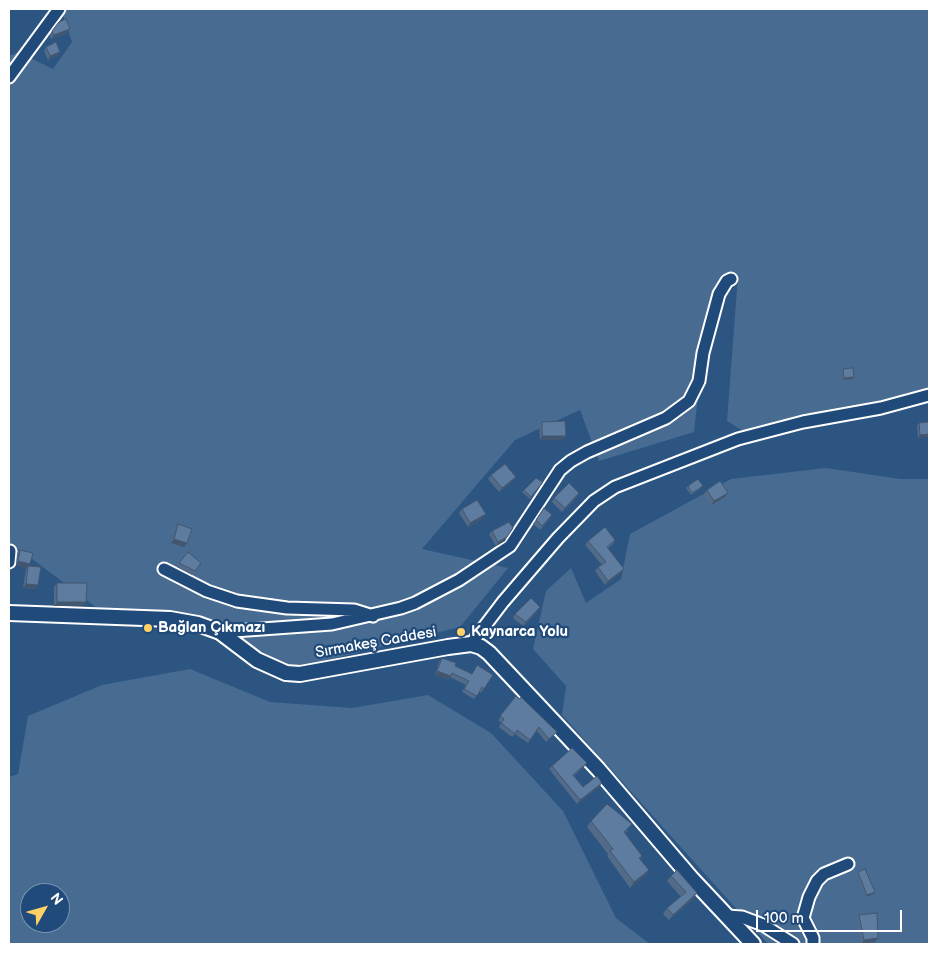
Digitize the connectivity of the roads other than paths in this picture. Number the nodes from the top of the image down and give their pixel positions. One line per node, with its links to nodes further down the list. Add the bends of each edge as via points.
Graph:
1 (59, 9): 2 (street)
2 (9, 77)
3 (731, 279): 7 (street, via 719,294 699,381 689,401 666,418 587,452 560,470 520,534 502,551 442,590 415,603)
4 (929, 395): 9 (street, via 738,439 615,487 594,501 558,538)
5 (164, 569): 7 (street, via 207,591 237,601 287,608 354,610)
6 (9, 613): 8 (main road, Sırmakeş Caddesi, via 170,619)
7 (373, 616): 8 (street, via 332,624)
8 (220, 632): 9 (main road, Sırmakeş Caddesi, via 257,660 286,673 300,674)
9 (471, 644): 11 (main road, via 489,653 530,696)
10 (848, 864): 14 (street, via 824,874 809,897 803,918)
11 (727, 916): 12 (main road); 13 (street, via 742,917 764,925)
12 (753, 944)
13 (792, 944)
14 (813, 944)

